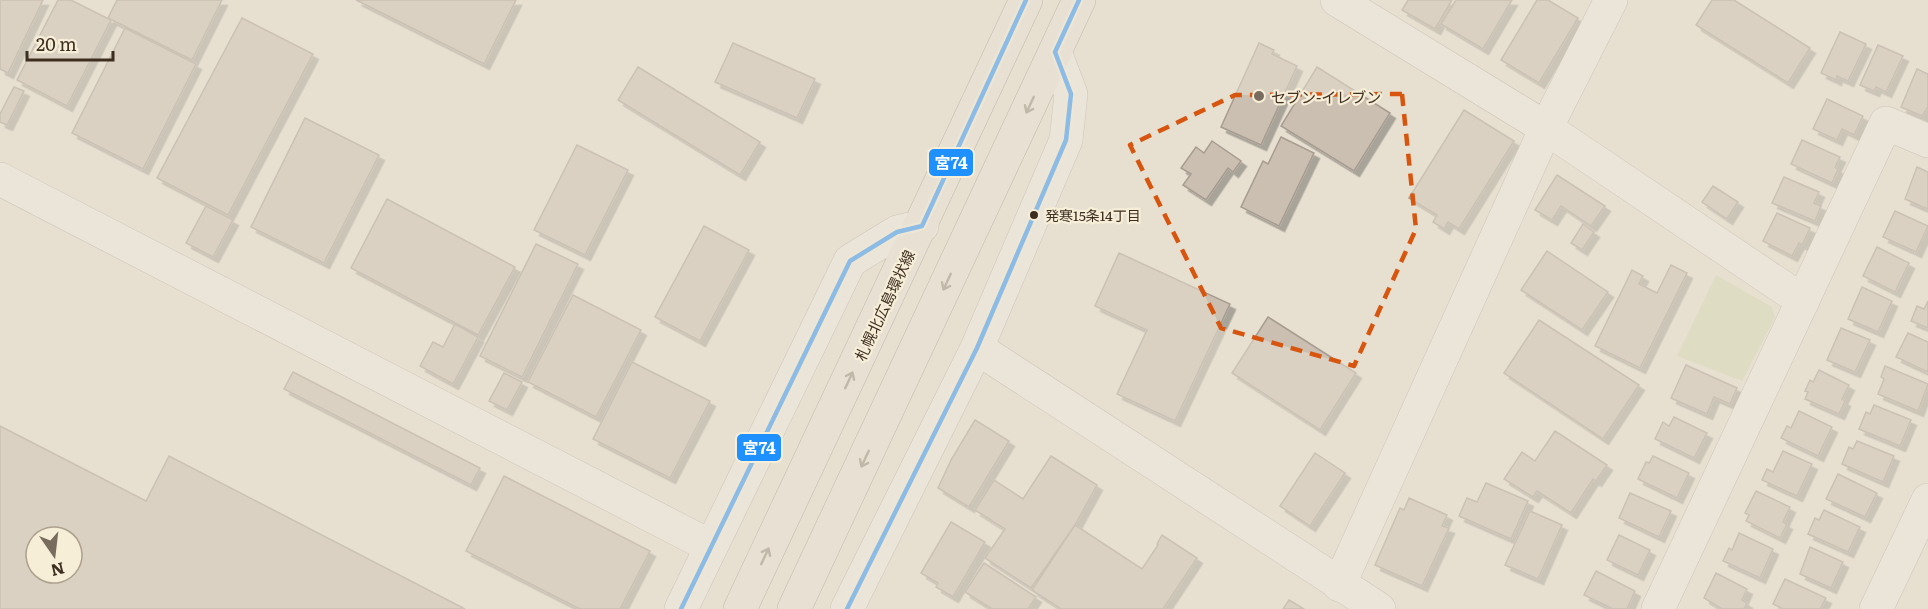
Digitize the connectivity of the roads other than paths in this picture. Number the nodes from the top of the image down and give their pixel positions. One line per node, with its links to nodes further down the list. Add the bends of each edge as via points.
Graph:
1 (1026, 0): 9 (main road, 札幌北広島環状線)
2 (1079, 0): 5 (main road)
3 (1337, 0): 6 (street)
4 (1611, 0): 6 (street)
5 (1055, 52): 11 (street, via 1071,94 1066,140); 17 (main road, one-way to 17)
6 (1546, 128): 10 (street); 14 (street)
7 (1928, 141): 10 (street, via 1886,123)
8 (0, 179): 13 (street)
9 (922, 226): 13 (street, via 897,232 850,261); 16 (main road, 札幌北広島環状線, one-way to 9)
10 (1803, 301): 20 (street)
11 (977, 348): 14 (street); 18 (street)
12 (1928, 500): 21 (street)
13 (710, 546): 15 (street)
14 (1339, 585): 19 (street)
15 (681, 609)
16 (740, 609)
17 (794, 609)
18 (847, 609)
19 (1379, 609)
20 (1658, 609)
21 (1876, 609)

